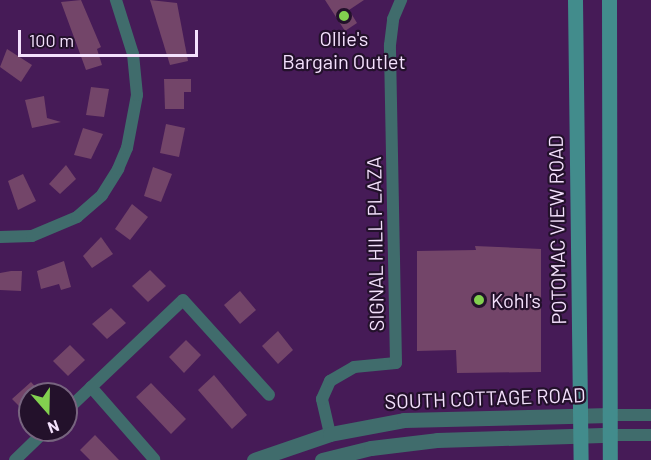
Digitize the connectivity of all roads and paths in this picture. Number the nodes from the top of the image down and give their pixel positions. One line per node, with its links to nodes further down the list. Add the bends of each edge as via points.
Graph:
1 (116, 0): 5 (street, via 133,54 137,95 127,148 118,169 102,195 76,217 32,236)
2 (401, 0): 12 (street, SIGNAL HILL PLAZA, via 393,19 390,45 396,363 354,367 330,381 322,399)
3 (575, 0): 9 (main road, POTOMAC VIEW ROAD)
4 (609, 0): 10 (main road)
5 (0, 237)
6 (91, 387): 7 (street, via 183,300); 8 (street); 17 (street)
7 (269, 394)
8 (78, 399)
9 (580, 415): 10 (street, SOUTH COTTAGE ROAD); 12 (street, SOUTH COTTAGE ROAD, via 404,420); 15 (main road, POTOMAC VIEW ROAD)
10 (610, 415): 11 (street, SOUTH COTTAGE ROAD); 13 (main road)
11 (651, 416)
12 (330, 434): 19 (street, SOUTH COTTAGE ROAD)
13 (610, 435): 14 (street, SOUTH COTTAGE ROAD); 15 (street, SOUTH COTTAGE ROAD); 22 (main road)
14 (651, 435)
15 (580, 436): 20 (street, SOUTH COTTAGE ROAD, via 406,443); 21 (main road, POTOMAC VIEW ROAD)
16 (34, 442): 18 (street)
17 (154, 459)
18 (15, 460)
19 (254, 460)
20 (322, 460)
21 (581, 460)
22 (610, 460)

